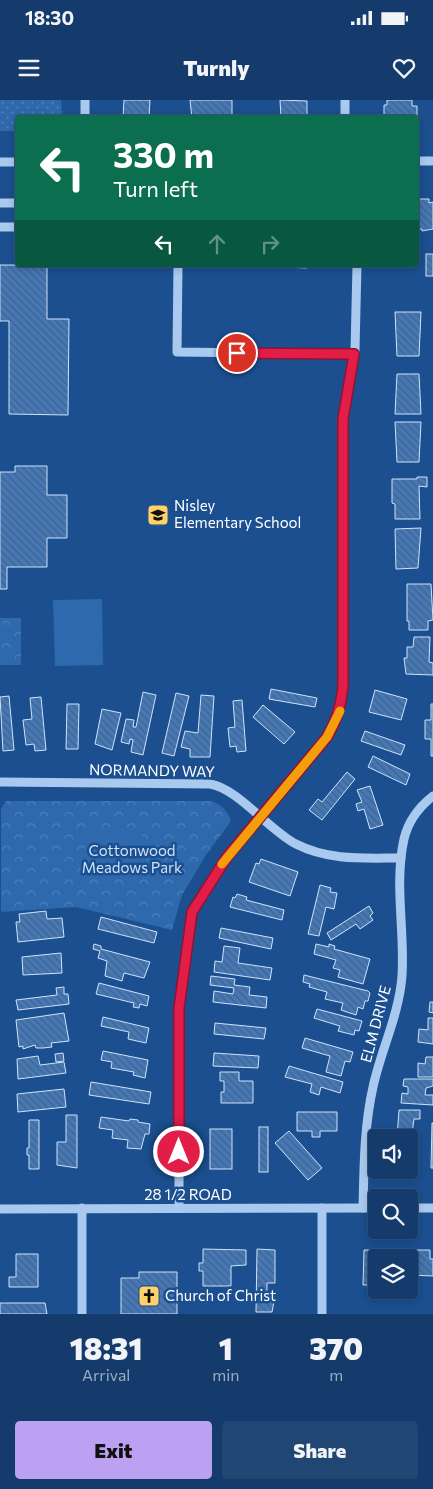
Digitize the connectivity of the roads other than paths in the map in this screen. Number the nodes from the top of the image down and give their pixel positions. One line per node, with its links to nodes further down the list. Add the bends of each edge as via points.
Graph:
1 (85, 100): 3 (street)
2 (346, 100): 4 (street)
3 (84, 115)
4 (345, 115)
5 (419, 161): 6 (street)
6 (433, 161)
7 (0, 162): 8 (street)
8 (15, 162)
9 (0, 203): 10 (street)
10 (15, 203)
11 (0, 226): 12 (street)
12 (15, 226)
13 (178, 267): 15 (street, via 177,352)
14 (357, 267): 15 (street)
15 (354, 354): 18 (street, via 343,419 341,707 327,737)
16 (0, 782): 18 (street, NORMANDY WAY, via 210,784 223,786)
17 (433, 796): 19 (street, ELM DRIVE, via 418,810 411,823)
18 (260, 818): 19 (street, NORMANDY WAY, via 295,844 313,852 351,858); 21 (street, via 227,857 192,912 179,1008)
19 (401, 858): 23 (street, ELM DRIVE, via 402,977 368,1113)
20 (82, 1208): 21 (street, 28 1/2 ROAD); 27 (street, 28 1/2 ROAD); 28 (street)
21 (179, 1208): 22 (street, 28 1/2 ROAD)
22 (322, 1208): 23 (street, 28 1/2 ROAD); 29 (street)
23 (363, 1208): 24 (street, 28 1/2 ROAD)
24 (368, 1208)
25 (418, 1208): 26 (street)
26 (433, 1208)
27 (0, 1209)
28 (82, 1314)
29 (322, 1314)

